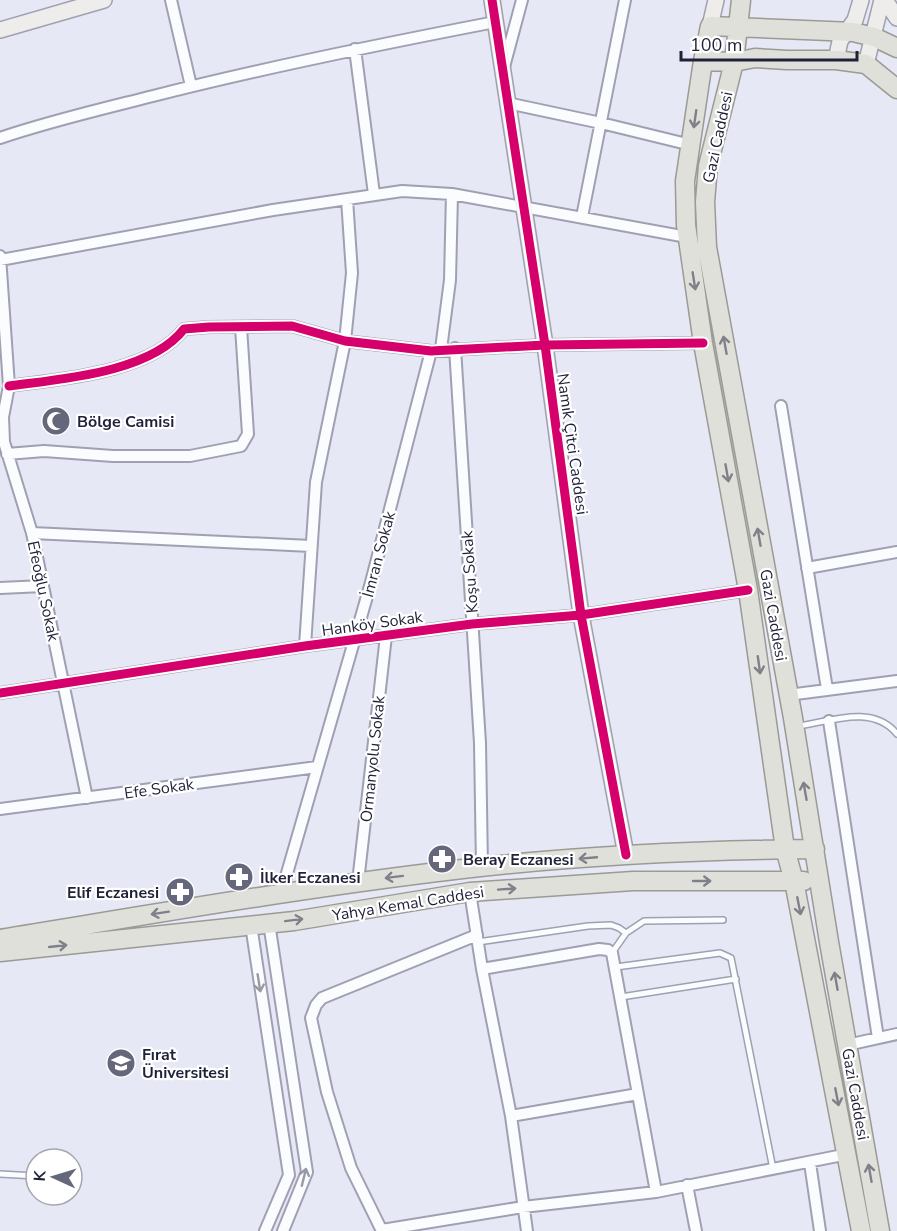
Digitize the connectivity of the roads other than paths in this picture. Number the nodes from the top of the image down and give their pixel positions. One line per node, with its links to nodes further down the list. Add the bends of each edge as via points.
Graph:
1 (104, 0): 10 (street)
2 (171, 0): 25 (street)
3 (492, 0): 12 (street, Namık Çitci Caddesi)
4 (522, 0): 24 (street)
5 (625, 0): 28 (street)
6 (716, 0): 13 (street, Gazi Caddesi)
7 (741, 0): 14 (main road, Gazi Caddesi)
8 (861, 0): 16 (street, via 855,20)
9 (883, 0): 11 (street); 17 (street)
10 (61, 6): 15 (street)
11 (897, 18)
12 (495, 22): 19 (street); 24 (street, Namık Çitci Caddesi)
13 (710, 26): 14 (main road); 21 (main road, Gazi Caddesi)
14 (738, 27): 16 (main road); 22 (main road, Gazi Caddesi)
15 (0, 30)
16 (845, 32): 17 (main road); 20 (street)
17 (874, 37): 18 (main road); 23 (street)
18 (897, 48)
19 (355, 49): 25 (street); 31 (street)
20 (836, 60): 22 (main road, via 755,58); 23 (main road)
21 (703, 61): 22 (main road); 30 (main road, Gazi Caddesi, one-way to 30)
22 (734, 62): 64 (main road, Gazi Caddesi, one-way to 22, via 707,247 708,166)
23 (866, 64): 26 (main road)
24 (503, 73): 27 (street, Namık Çitci Caddesi)
25 (191, 86): 29 (street)
26 (897, 88)
27 (507, 104): 28 (street); 34 (street, Namık Çitci Caddesi)
28 (601, 123): 30 (street); 35 (street)
29 (0, 138)
30 (691, 145): 36 (main road, Gazi Caddesi, via 685,181)
31 (374, 194): 32 (street); 33 (street)
32 (452, 194): 34 (street); 43 (street, İmran Sokak, via 450,280)
33 (347, 199): 37 (street); 39 (street, via 352,273)
34 (524, 207): 35 (street); 41 (street, Namık Çitci Caddesi)
35 (582, 217): 36 (street)
36 (687, 237): 40 (main road, Gazi Caddesi, one-way to 40)
37 (0, 259): 44 (street)
38 (241, 327): 39 (street, via 292,327); 44 (street, via 184,329 154,354 95,375); 47 (street, via 248,434 241,446 190,456 44,451)
39 (345, 341): 43 (street); 49 (street, via 316,482)
40 (703, 343): 41 (street); 54 (main road, Gazi Caddesi, one-way to 54)
41 (545, 345): 42 (street); 55 (street, Namık Çitci Caddesi)
42 (455, 348): 43 (street); 56 (street, Koşu Sokak)
43 (436, 350): 58 (street, İmran Sokak)
44 (9, 386): 46 (street, Efeoğlu Sokak)
45 (781, 406): 51 (street)
46 (2, 417): 47 (street, Efeoğlu Sokak)
47 (7, 454): 48 (street, Efeoğlu Sokak)
48 (32, 533): 49 (street); 52 (street, Efeoğlu Sokak)
49 (311, 546): 59 (street)
50 (897, 552): 51 (street)
51 (807, 568): 62 (street)
52 (43, 586): 53 (street); 61 (street, Efeoğlu Sokak)
53 (0, 588)
54 (748, 590): 55 (street, Hanköy Sokak); 71 (main road, Gazi Caddesi, one-way to 71)
55 (581, 615): 56 (street, Hanköy Sokak); 73 (street, Namık Çitci Caddesi)
56 (472, 624): 57 (street, Hanköy Sokak); 74 (street, Koşu Sokak, via 480,743)
57 (386, 636): 58 (street, Hanköy Sokak); 77 (street, Ormanyolu Sokak)
58 (354, 640): 59 (street, Hanköy Sokak); 68 (street, İmran Sokak)
59 (305, 646): 61 (street, Hanköy Sokak)
60 (897, 681): 62 (street)
61 (63, 682): 63 (street, Hanköy Sokak); 69 (street, Efeoğlu Sokak)
62 (827, 689): 64 (street)
63 (0, 693)
64 (788, 695): 66 (main road, Gazi Caddesi)
65 (829, 721): 66 (lane); 67 (lane, via 871,717); 93 (street)
66 (794, 727): 72 (main road, Gazi Caddesi, one-way to 66)
67 (897, 734)
68 (317, 767): 69 (street, Efe Sokak); 79 (street, İmran Sokak)
69 (87, 798): 70 (street, Efe Sokak)
70 (0, 809)
71 (785, 849): 72 (main road, Yahya Kemal Caddesi); 73 (main road, Yahya Kemal Caddesi); 76 (main road, Gazi Caddesi)
72 (814, 849): 75 (main road, Gazi Caddesi)
73 (626, 855): 74 (main road, Yahya Kemal Caddesi, one-way to 74)
74 (482, 867): 77 (main road, Yahya Kemal Caddesi, one-way to 77)
75 (819, 880): 76 (main road, Yahya Kemal Caddesi); 94 (main road, Gazi Caddesi, one-way to 75)
76 (794, 881): 78 (main road, Yahya Kemal Caddesi, one-way to 76, via 633,881); 97 (main road, Gazi Caddesi, one-way to 97)
77 (358, 882): 79 (main road, Yahya Kemal Caddesi)
78 (470, 891): 81 (main road, Yahya Kemal Caddesi, one-way to 78); 84 (street)
79 (281, 894): 85 (main road, Yahya Kemal Caddesi, one-way to 85)
80 (723, 920): 83 (lane, via 644,921)
81 (269, 922): 82 (main road, Yahya Kemal Caddesi); 106 (street, one-way to 81, via 307,1172)
82 (250, 925): 86 (main road, Yahya Kemal Caddesi, one-way to 82); 105 (street, one-way to 105, via 289,1175)
83 (626, 933): 84 (lane, via 611,925); 87 (lane)
84 (477, 938): 89 (street); 107 (street, via 322,998 314,1009 312,1023 318,1058 337,1127 360,1188)
85 (0, 939)
86 (0, 952)
87 (612, 953): 88 (street); 89 (street, via 588,950)
88 (616, 967): 90 (lane, via 720,953 731,958); 91 (street)
89 (482, 969): 96 (street)
90 (736, 979): 91 (lane); 99 (lane)
91 (621, 997): 95 (street)
92 (897, 1034): 93 (street)
93 (878, 1038): 94 (street)
94 (847, 1045): 112 (main road, Gazi Caddesi, one-way to 94)
95 (638, 1094): 96 (street); 103 (street)
96 (511, 1116): 104 (street)
97 (848, 1155): 98 (street); 111 (main road, Gazi Caddesi)
98 (810, 1163): 99 (street); 110 (street)
99 (773, 1170): 102 (street)
100 (0, 1174): 101 (lane)
101 (24, 1175)
102 (687, 1185): 103 (street); 109 (street)
103 (656, 1192): 104 (street)
104 (523, 1207): 107 (street); 108 (street)
105 (265, 1231)
106 (283, 1231)
107 (382, 1231)
108 (527, 1231)
109 (696, 1231)
110 (820, 1231)
111 (861, 1231)
112 (880, 1231)

